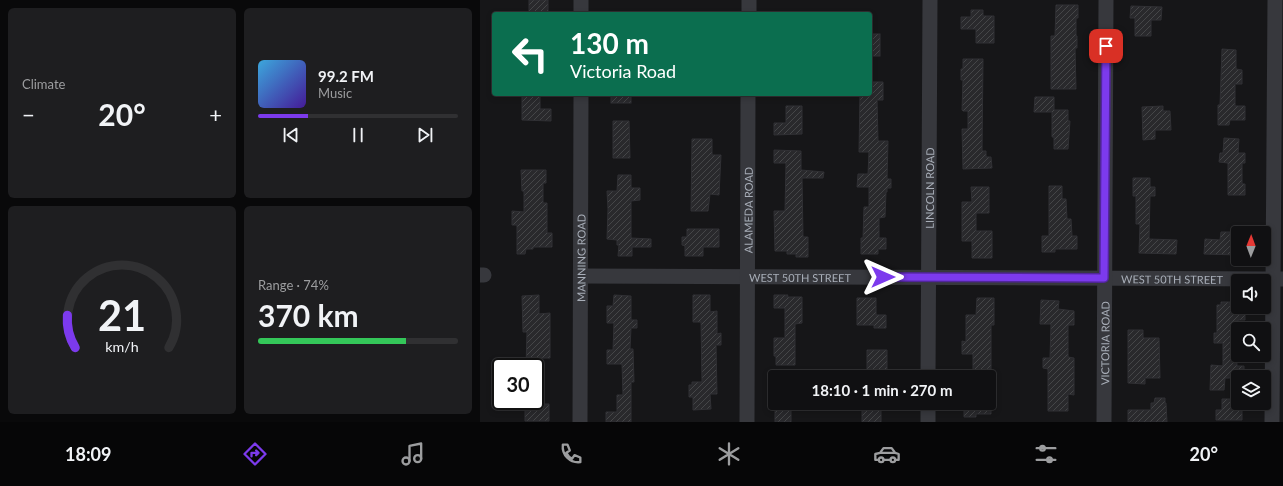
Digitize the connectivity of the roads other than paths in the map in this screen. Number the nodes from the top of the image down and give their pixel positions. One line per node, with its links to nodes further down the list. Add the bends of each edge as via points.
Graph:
1 (581, 0): 6 (street)
2 (749, 0): 7 (street)
3 (930, 0): 13 (street, LINCOLN ROAD)
4 (1106, 0): 14 (street, VICTORIA ROAD)
5 (1275, 0): 8 (street)
6 (581, 12)
7 (748, 12)
8 (1279, 73): 15 (street)
9 (581, 96): 11 (street, MANNING ROAD)
10 (748, 96): 12 (street, ALAMEDA ROAD)
11 (581, 276): 12 (street, WEST 50TH STREET); 18 (street, MANNING ROAD)
12 (748, 277): 13 (street, WEST 50TH STREET); 19 (street, ALAMEDA ROAD)
13 (929, 278): 14 (street, WEST 50TH STREET); 16 (street, LINCOLN ROAD)
14 (1104, 278): 15 (street, WEST 50TH STREET); 21 (street, VICTORIA ROAD)
15 (1278, 279): 22 (street)
16 (928, 370)
17 (928, 410): 20 (street)
18 (580, 422)
19 (748, 422)
20 (928, 422)
21 (1104, 422)
22 (1272, 422)

